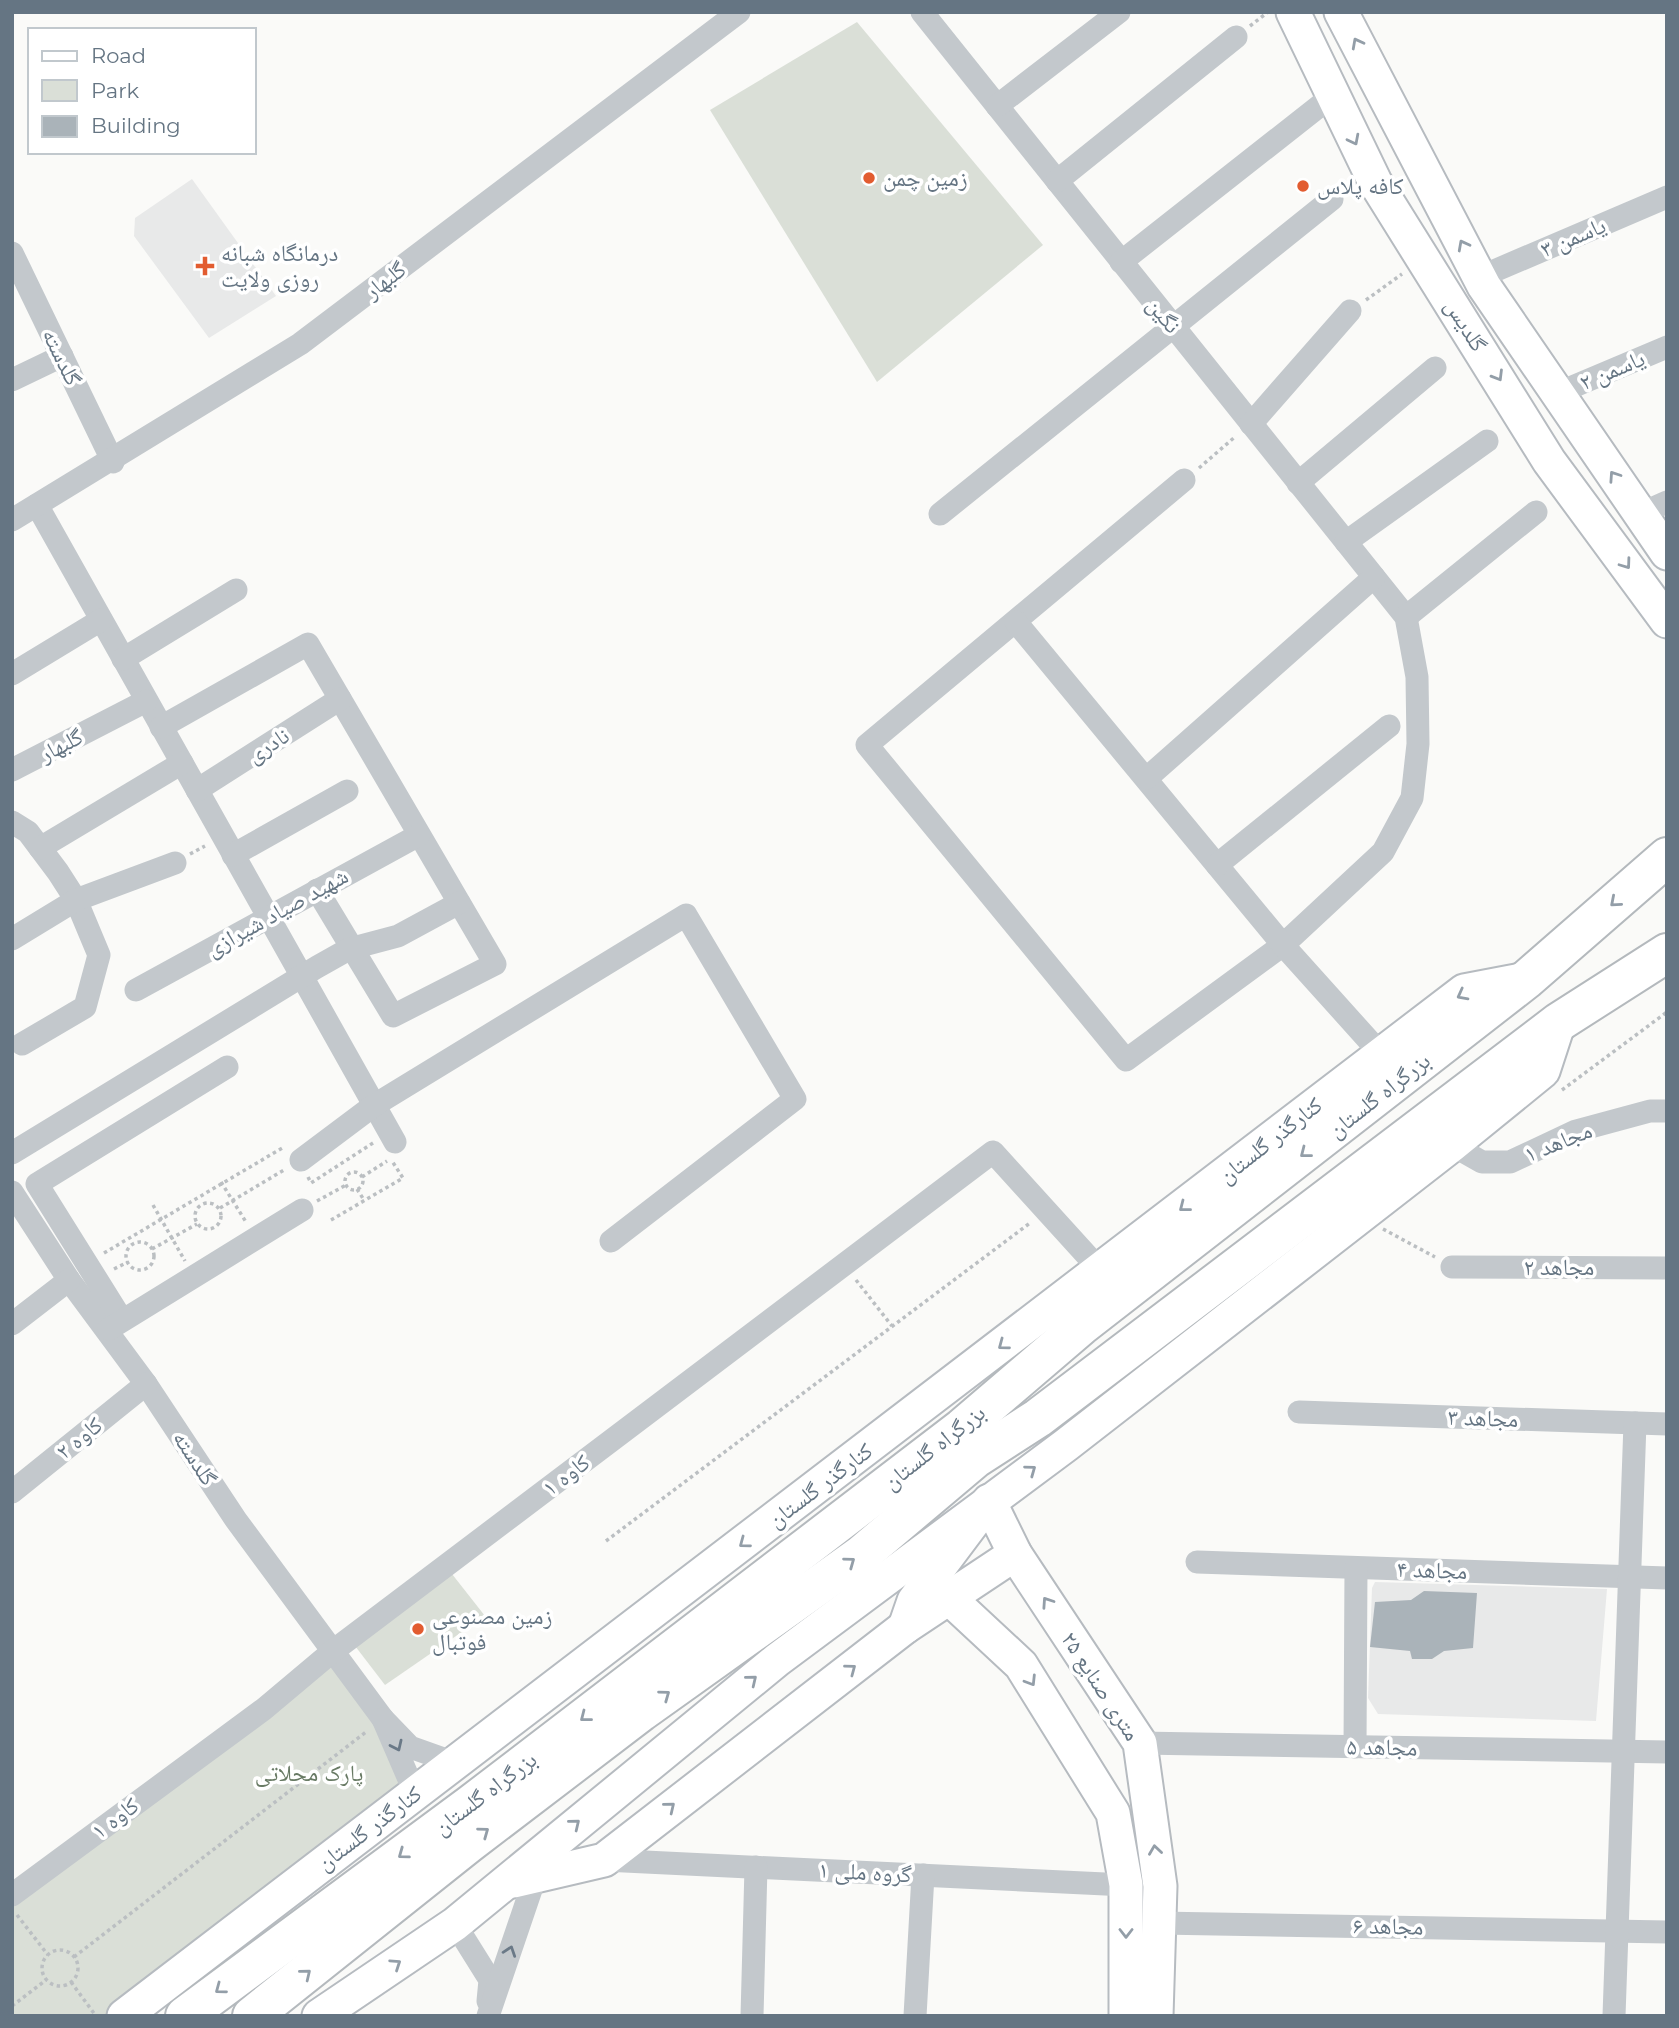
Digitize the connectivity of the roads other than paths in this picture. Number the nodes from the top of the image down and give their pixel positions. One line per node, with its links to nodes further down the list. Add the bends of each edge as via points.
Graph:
1 (739, 12): 25 (street, گلبهار, via 300,344)
2 (1119, 12): 8 (street)
3 (1293, 12): 7 (street, گلدیس)
4 (1341, 12): 14 (street, گلدیس, one-way to 4)
5 (934, 16): 8 (street, نگین)
6 (1236, 37): 9 (street)
7 (1332, 96): 13 (street); 39 (street, گلدیس, one-way to 39, via 1376,182 1549,461)
8 (997, 106): 9 (street, نگین)
9 (1057, 181): 13 (street, نگین)
10 (1667, 197): 14 (street, یاسمن ۳)
11 (1332, 199): 17 (street)
12 (12, 253): 15 (street, گلدسته)
13 (1121, 262): 17 (street, نگین)
14 (1479, 277): 22 (street, گلدیس)
15 (21, 294): 19 (street, گلدسته)
16 (1350, 310): 23 (street)
17 (1172, 325): 23 (street, نگین); 31 (street)
18 (1667, 347): 22 (street, یاسمن ۲)
19 (62, 356): 21 (street); 25 (street, گلدسته)
20 (1435, 368): 27 (street)
21 (12, 380)
22 (1558, 393): 29 (street, گلدیس, one-way to 22)
23 (1251, 424): 27 (street, نگین)
24 (1487, 441): 33 (street)
25 (113, 462): 28 (street, گلبهار)
26 (1185, 480): 40 (street)
27 (1298, 483): 33 (street, نگین)
28 (37, 505): 32 (street, گلبهار); 38 (street)
29 (1653, 508): 34 (street, گلدیس)
30 (1536, 512): 37 (street)
31 (940, 514)
32 (12, 520)
33 (1346, 542): 35 (street, نگین)
34 (1667, 552)
35 (1374, 578): 37 (street, نگین); 49 (street)
36 (236, 590): 41 (street)
37 (1406, 617): 64 (street, via 1417,677 1418,744 1412,798 1382,852)
38 (101, 620): 41 (street); 42 (street)
39 (1667, 621)
40 (1016, 622): 49 (street); 64 (street, via 867,745 1126,1060)
41 (123, 659): 44 (street)
42 (12, 674)
43 (340, 699): 46 (street, via 308,643); 50 (street, نادری); 53 (street)
44 (146, 701): 46 (street); 48 (street, گلبهار)
45 (1389, 726): 58 (street)
46 (161, 727): 47 (street)
47 (182, 764): 50 (street); 55 (street)
48 (12, 770)
49 (1147, 778): 58 (street)
50 (197, 790): 54 (street)
51 (347, 791): 54 (street)
52 (12, 822): 55 (street, via 28,832)
53 (419, 835): 59 (street, شهید صیاد شیرازی); 61 (street)
54 (228, 846): 62 (street)
55 (40, 848): 60 (street)
56 (1667, 857): 68 (highway, بزرگراه گلستان, one-way to 68)
57 (175, 863): 60 (street)
58 (1217, 865): 64 (street)
59 (317, 890): 62 (street, شهید صیاد شیرازی); 65 (street)
60 (76, 900): 63 (street); 71 (street, via 99,955 85,1007)
61 (459, 903): 65 (street, via 398,936); 65 (street, via 495,964 393,1016)
62 (268, 918): 67 (street); 69 (street, شهید صیاد شیرازی)
63 (12, 939)
64 (1283, 945): 72 (street)
65 (349, 949): 67 (street)
66 (1667, 953): 70 (highway, بزرگراه گلستان)
67 (301, 976): 74 (street); 78 (street)
68 (1527, 979): 72 (street, کنارگذر گلستان, one-way to 72, via 1464,990); 85 (highway, بزرگراه گلستان, one-way to 85)
69 (135, 990)
70 (1559, 1023): 76 (street, via 1543,1071); 88 (highway, بزرگراه گلستان)
71 (22, 1044)
72 (1381, 1054): 87 (street, کنارگذر گلستان, one-way to 87)
73 (227, 1066): 90 (street, via 37,1184 86,1263)
74 (373, 1106): 77 (street); 79 (street); 82 (street, via 686,915 795,1099)
75 (1667, 1111): 76 (street, ۱ مجاهد, via 1650,1111 1576,1131 1510,1161 1482,1162)
76 (1452, 1145): 97 (street, one-way to 76)
77 (390, 1150)
78 (12, 1153)
79 (301, 1160)
80 (12, 1192): 86 (street, گلدسته)
81 (302, 1210): 90 (street)
82 (611, 1241)
83 (1452, 1266): 84 (street, مجاهد ۲)
84 (1667, 1268)
85 (1155, 1269): 87 (highway, بزرگراه گلستان); 88 (highway, via 1155,1286 1161,1297)
86 (69, 1280): 89 (street); 90 (street, گلدسته)
87 (1112, 1282): 91 (highway, via 1147,1305 1153,1315); 105 (street, کاوه ۱, via 993,1152); 111 (street, کنارگذر گلستان, one-way to 111); 125 (highway, بزرگراه گلستان, one-way to 125, via 962,1428 470,1805)
88 (1188, 1304): 91 (highway, بزرگراه گلستان)
89 (12, 1324)
90 (114, 1325): 92 (street, گلدسته)
91 (1153, 1331): 126 (highway, بزرگراه گلستان, one-way to 91, via 641,1712 861,1555 976,1458 1038,1418)
92 (146, 1384): 96 (street, کاوه ۲); 105 (street, گلدسته, via 236,1520)
93 (1299, 1412): 94 (street, مجاهد ۳)
94 (1635, 1423): 95 (street, مجاهد ۳); 101 (street)
95 (1667, 1424)
96 (12, 1492)
97 (989, 1501): 98 (street, ۲۵ متری صنایع); 104 (street, via 914,1601); 114 (street, one-way to 97, via 777,1660)
98 (1016, 1554): 103 (street); 107 (street, ۲۵ متری صنایع, one-way to 98)
99 (1196, 1562): 100 (street, مجاهد ۴)
100 (1356, 1568): 101 (street, مجاهد ۴); 108 (street)
101 (1630, 1577): 102 (street, مجاهد ۴); 109 (street)
102 (1667, 1578)
103 (949, 1598): 104 (street); 117 (street, one-way to 117, via 1021,1665 1113,1813)
104 (905, 1627): 113 (street, one-way to 104)
105 (333, 1651): 106 (street, گلدسته); 119 (street, کاوه ۱, via 264,1709)
106 (383, 1719): 111 (street, via 410,1746); 112 (street, one-way to 112)
107 (1140, 1743): 108 (street, ۵ مجاهد); 118 (street, ۲۵ متری صنایع, one-way to 107)
108 (1355, 1747): 109 (street, ۵ مجاهد)
109 (1623, 1752): 110 (street, ۵ مجاهد); 122 (street)
110 (1667, 1752)
111 (455, 1763): 112 (street, کنارگذر گلستان)
112 (415, 1793): 124 (street, کنارگذر گلستان)
113 (604, 1860): 114 (street); 115 (street, گروه ملی ۱)
114 (541, 1862): 121 (street, via 501,1885); 128 (street, one-way to 114)
115 (756, 1867): 116 (street, گروه ملی ۱); 129 (street)
116 (923, 1875): 117 (street, گروه ملی ۱); 130 (street)
117 (1126, 1885): 118 (street); 131 (street, one-way to 131)
118 (1160, 1886): 120 (street, ۲۵ متری صنایع)
119 (12, 1895)
120 (1159, 1923): 122 (street, ۶ مجاهد); 132 (street, ۲۵ متری صنایع)
121 (455, 1924): 127 (street, one-way to 121); 128 (street, via 490,1980)
122 (1617, 1930): 123 (street, ۶ مجاهد); 133 (street)
123 (1667, 1932)
124 (124, 2016)
125 (185, 2016)
126 (252, 2016)
127 (319, 2016)
128 (487, 2016)
129 (752, 2016)
130 (915, 2016)
131 (1126, 2016)
132 (1156, 2016)
133 (1614, 2016)

